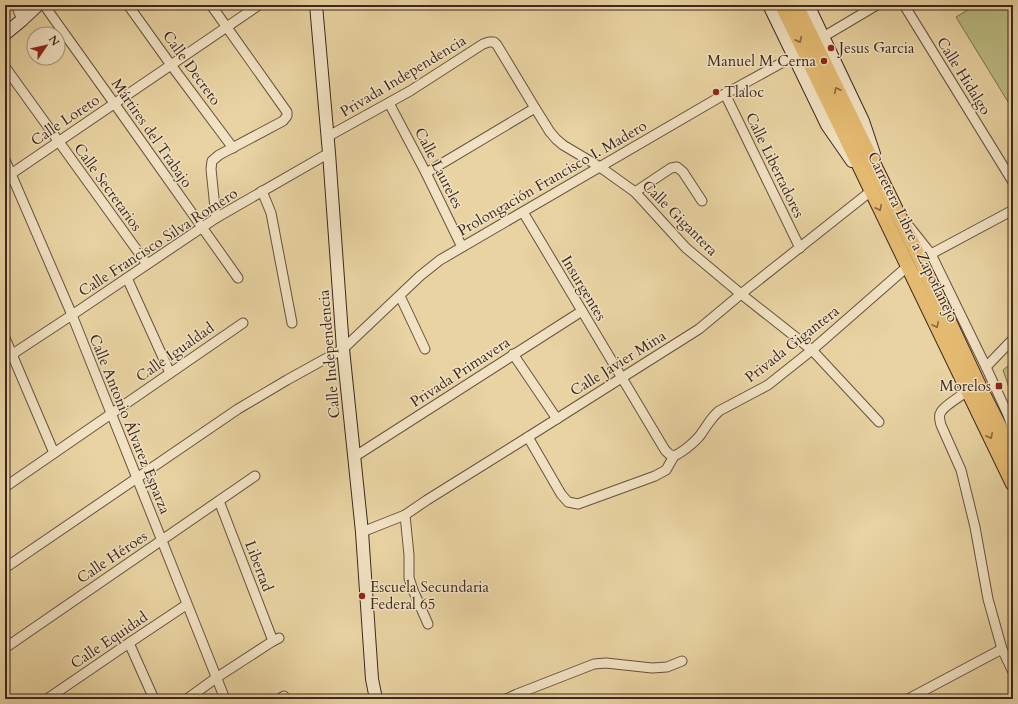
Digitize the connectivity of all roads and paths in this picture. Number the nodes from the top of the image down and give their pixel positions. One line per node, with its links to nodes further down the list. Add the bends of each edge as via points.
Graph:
1 (16, 5): 14 (street)
2 (38, 5): 14 (street)
3 (44, 5): 23 (street, Mártires del Trabajo)
4 (128, 5): 20 (street, Calle Decreto)
5 (211, 5): 15 (street)
6 (259, 5): 15 (street, Calle Loreto)
7 (316, 5): 26 (street, Calle Independencia)
8 (769, 5): 19 (street)
9 (782, 5): 35 (main road, Carretera Libre a Zapotlanejo, one-way to 35)
10 (796, 5): 39 (main road, Carretera Libre a Zapotlanejo, one-way to 10)
11 (808, 5): 17 (street)
12 (877, 5): 17 (street)
13 (904, 5): 34 (street, Calle Hidalgo)
14 (22, 20): 16 (street)
15 (227, 27): 20 (street, Calle Loreto); 28 (street, via 287,112 283,121)
16 (5, 34)
17 (823, 37): 39 (street, via 863,121)
18 (494, 42): 24 (street, Privada Independencia, via 483,44); 25 (street, Calle Gigantera)
19 (794, 56): 22 (street, Prolongación Francisco I. Madero); 35 (street, via 827,125)
20 (171, 65): 23 (street, Calle Loreto); 28 (street, Calle Decreto)
21 (5, 67): 27 (street, Calle Secretarios)
22 (725, 94): 31 (street, Prolongación Francisco I. Madero); 45 (street, Calle Libertadores)
23 (114, 103): 27 (street, Calle Loreto); 43 (street, Mártires del Trabajo)
24 (389, 103): 26 (street, Privada Independencia); 32 (street, Calle Laureles)
25 (535, 108): 31 (street, Calle Gigantera, via 556,139); 32 (street)
26 (327, 137): 29 (street, Calle Independencia)
27 (58, 141): 33 (street, Calle Loreto); 47 (street, Calle Secretarios)
28 (233, 148): 42 (street, via 212,160)
29 (329, 153): 36 (street, Calle Francisco Silva Romero); 59 (street, Calle Independencia)
30 (5, 160): 33 (street, Calle Antonio Álvarez Esparza)
31 (600, 167): 37 (street, Calle Gigantera); 41 (street, Prolongación Francisco I. Madero)
32 (426, 173): 44 (street, Calle Laureles)
33 (8, 175): 54 (street, Calle Antonio Álvarez Esparza)
34 (1013, 182)
35 (869, 186): 45 (street, Calle Javier Mina); 48 (main road, Carretera Libre a Zapotlanejo, one-way to 48)
36 (262, 191): 42 (street, Calle Francisco Silva Romero); 56 (street, via 271,213)
37 (635, 192): 38 (street, via 678,166); 51 (street, Calle Gigantera, via 686,248)
38 (702, 201)
39 (892, 202): 46 (street); 73 (main road, Carretera Libre a Zapotlanejo)
40 (1013, 210): 46 (street)
41 (523, 212): 44 (street, Prolongación Francisco I. Madero); 53 (street, Insurgentes)
42 (216, 218): 43 (street, Calle Francisco Silva Romero)
43 (202, 227): 47 (street, Calle Francisco Silva Romero); 50 (street, Mártires del Trabajo)
44 (462, 247): 52 (street, Prolongación Francisco I. Madero, via 440,260)
45 (800, 248): 51 (street, Calle Javier Mina)
46 (931, 254): 64 (street)
47 (147, 264): 49 (street, Calle Francisco Silva Romero)
48 (908, 266): 61 (street, Privada Gigantera); 67 (main road, Carretera Libre a Zapotlanejo, one-way to 67)
49 (127, 278): 54 (street, Calle Francisco Silva Romero); 65 (street)
50 (238, 278)
51 (741, 294): 61 (street, Calle Gigantera); 66 (street, Calle Javier Mina, via 699,329)
52 (400, 296): 59 (street, Prolongación Francisco I. Madero); 60 (street)
53 (582, 311): 62 (street, Privada Primavera); 66 (street, Insurgentes)
54 (72, 315): 63 (street, Calle Francisco Silva Romero); 68 (street, Calle Antonio Álvarez Esparza)
55 (243, 323): 65 (street, Calle Igualdad)
56 (292, 323)
57 (5, 338): 63 (street)
58 (1013, 339): 64 (street)
59 (344, 349): 76 (street, Calle Independencia); 78 (street, Prolongación Francisco I. Madero, via 238,409)
60 (425, 349)
61 (812, 350): 70 (street, Calle Gigantera); 75 (street, Privada Gigantera, via 768,385 719,411 698,438)
62 (513, 354): 69 (street); 76 (street, Privada Primavera)
63 (9, 357): 74 (street)
64 (986, 367): 71 (street)
65 (170, 373): 68 (street, Calle Igualdad)
66 (622, 378): 69 (street, Calle Javier Mina); 75 (street, Insurgentes, via 665,450)
67 (968, 391): 79 (main road, Carretera Libre a Zapotlanejo, one-way to 79); 90 (street, via 944,408 939,418 961,470 975,527 988,599)
68 (111, 414): 74 (street, Calle Igualdad); 78 (street, Calle Antonio Álvarez Esparza)
69 (556, 419): 72 (street, Calle Javier Mina)
70 (879, 422)
71 (1013, 430)
72 (528, 437): 75 (street, Privada Gigantera, via 562,494 568,502 578,504 655,476 666,470); 82 (street, Calle Javier Mina)
73 (1013, 452)
74 (54, 453): 80 (street, Calle Igualdad)
75 (674, 456)
76 (354, 457): 83 (street, Calle Independencia)
77 (255, 476): 81 (street, Calle Héroes)
78 (136, 478): 84 (street, Calle Antonio Álvarez Esparza); 85 (street, Prolongación Francisco I. Madero)
79 (1013, 484)
80 (5, 487)
81 (219, 501): 84 (street, Calle Héroes); 93 (street, Libertad, via 276,639)
82 (405, 515): 83 (street, Calle Javier Mina); 87 (street, via 409,578)
83 (362, 532): 98 (street, Calle Independencia, via 372,679)
84 (161, 541): 86 (street, Calle Antonio Álvarez Esparza); 89 (street, Calle Héroes)
85 (5, 568)
86 (186, 605): 88 (street, Calle Equidad); 93 (street, Calle Antonio Álvarez Esparza)
87 (428, 624)
88 (129, 642): 94 (street, Calle Equidad); 95 (street)
89 (5, 648)
90 (1002, 649): 92 (street); 100 (street)
91 (682, 661): 99 (street, via 667,667 652,668 594,664)
92 (1013, 672)
93 (216, 678): 96 (street); 97 (street, Calle Antonio Álvarez Esparza)
94 (47, 699)
95 (154, 699)
96 (187, 699)
97 (225, 699)
98 (376, 699)
99 (506, 699)
100 (908, 699)

